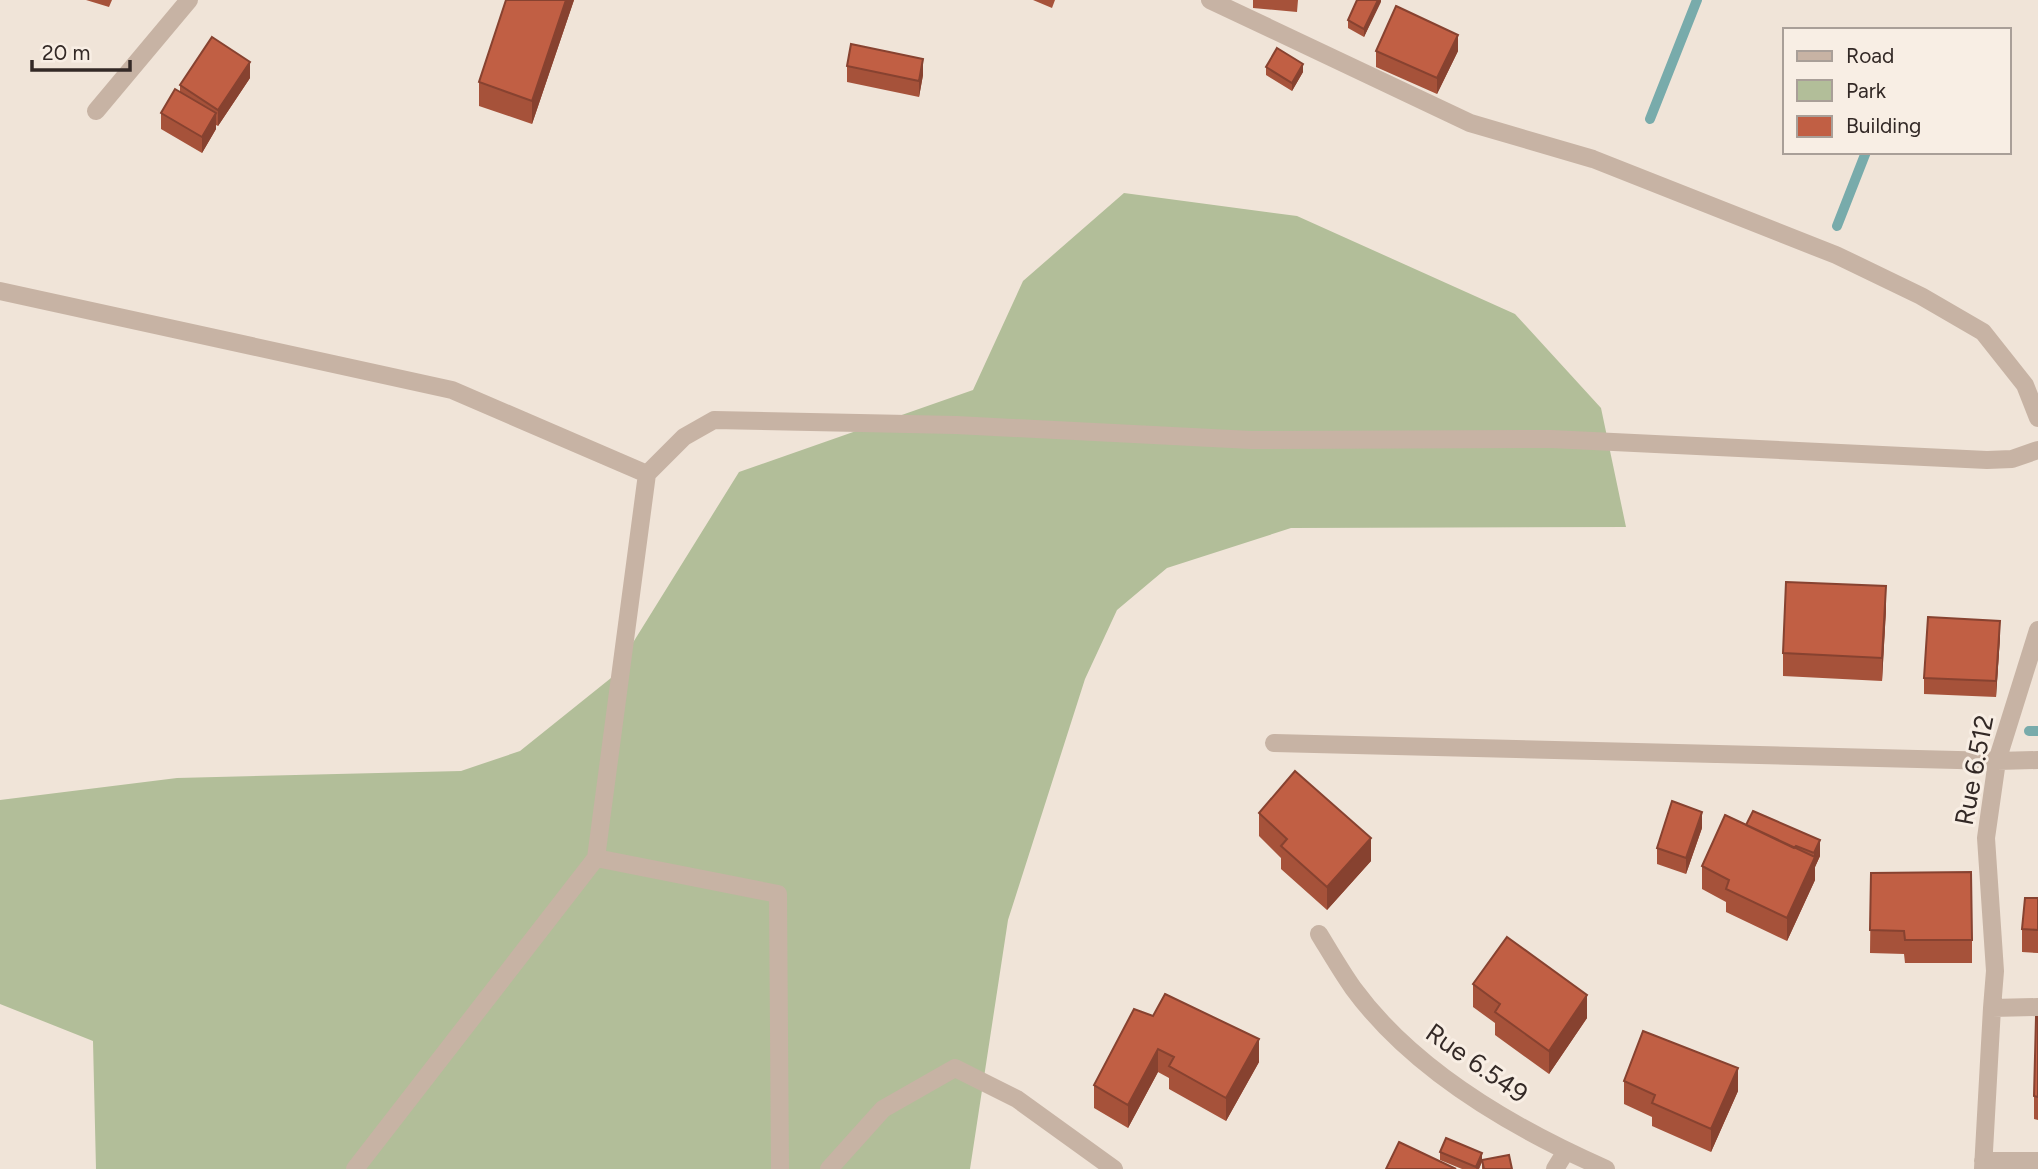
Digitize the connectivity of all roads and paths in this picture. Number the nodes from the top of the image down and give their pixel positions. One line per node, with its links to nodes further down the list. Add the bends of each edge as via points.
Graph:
1 (189, 0): 3 (street)
2 (1210, 0): 5 (street, via 1470,123 1593,159 1836,255 1922,296 1983,332)
3 (96, 111)
4 (0, 291): 8 (street, via 452,390)
5 (2031, 388): 6 (street)
6 (2038, 418)
7 (2038, 450): 8 (street, via 2012,459 1987,460 1551,439 1251,440 714,419 684,437)
8 (647, 474): 13 (street)
9 (2038, 630): 12 (street, Rue 6.512)
10 (1274, 743): 12 (street)
11 (2038, 760): 12 (street)
12 (1997, 761): 16 (street, Rue 6.512, via 1986,838 1996,971)
13 (596, 858): 20 (street); 21 (street, via 778,894)
14 (1319, 934): 17 (street, Rue 6.549, via 1353,989 1431,1069)
15 (2038, 1007): 16 (street)
16 (1992, 1008): 19 (street, Rue 6.512)
17 (1566, 1151): 24 (street); 25 (street, Rue 6.549)
18 (2038, 1161): 19 (street)
19 (1983, 1165)
20 (355, 1169)
21 (780, 1169)
22 (829, 1169): 23 (street, via 883,1109 955,1068 1017,1099)
23 (1114, 1169)
24 (1555, 1169)
25 (1606, 1169)

